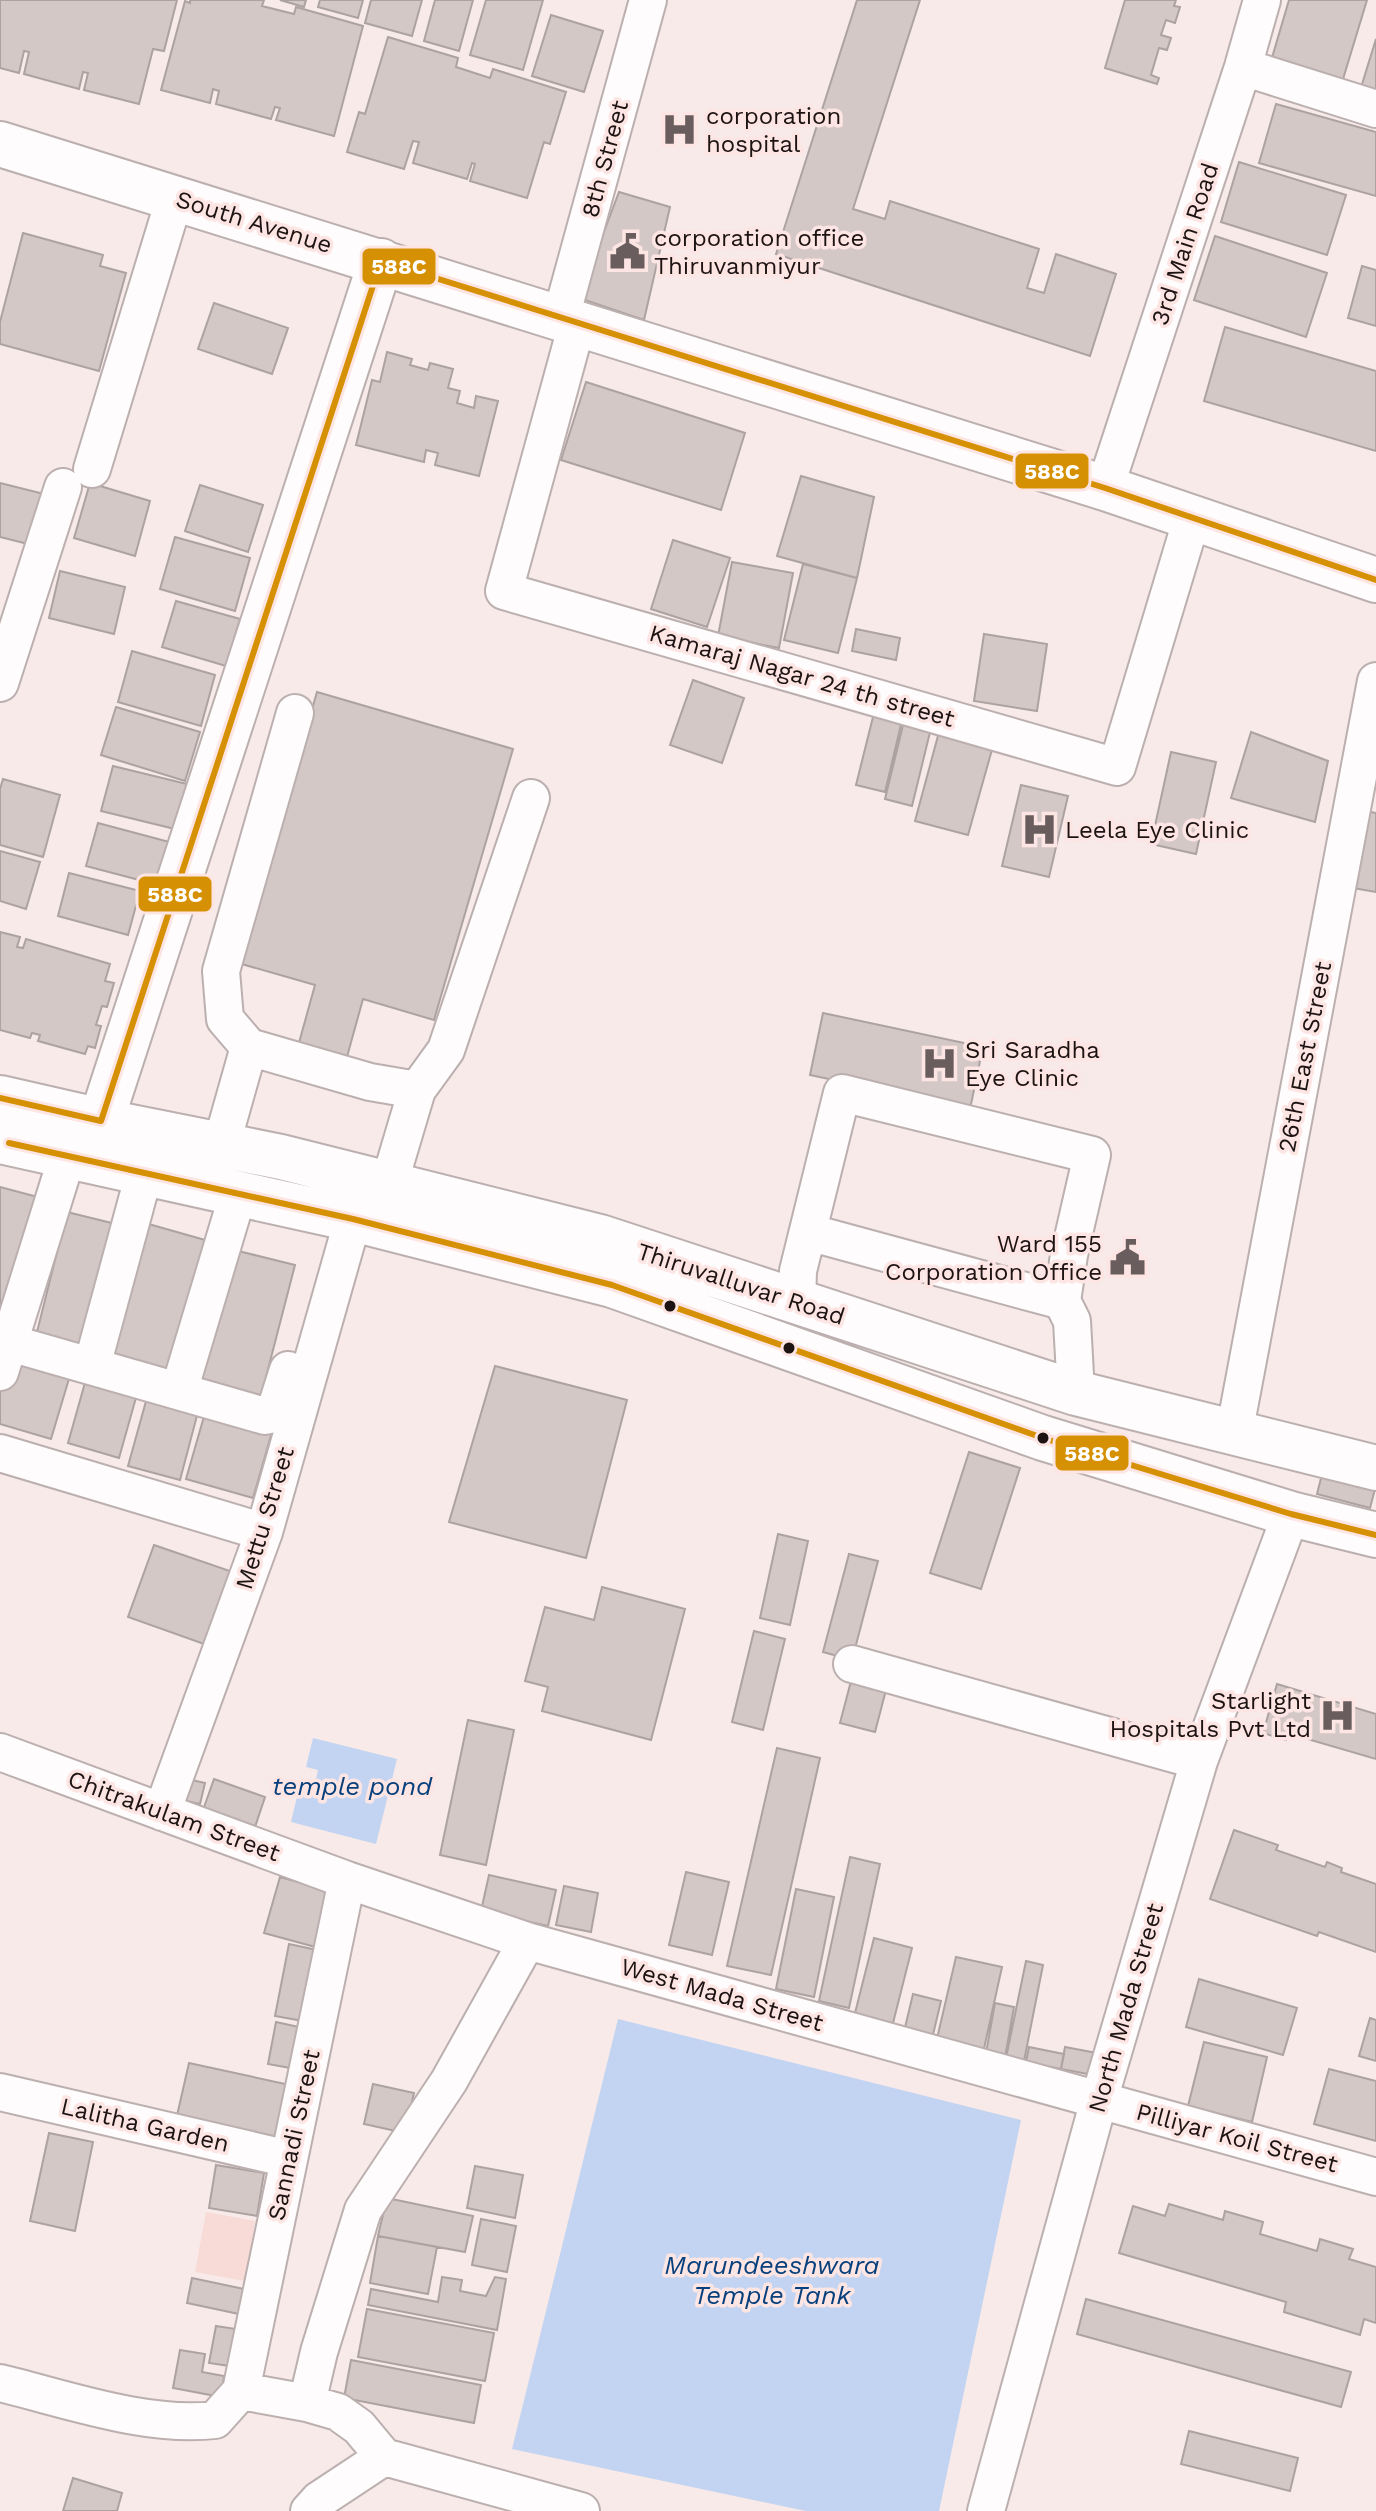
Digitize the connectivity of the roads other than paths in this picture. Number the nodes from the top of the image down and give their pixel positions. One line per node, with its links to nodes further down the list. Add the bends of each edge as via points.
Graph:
1 (1262, 0): 3 (street, 3rd Main Road)
2 (645, 1): 8 (street, 8th Street)
3 (1243, 67): 4 (street); 9 (street, 3rd Main Road)
4 (1376, 109)
5 (0, 144): 6 (main road, South Avenue)
6 (175, 197): 7 (main road, South Avenue); 13 (street)
7 (381, 261): 8 (main road, South Avenue); 19 (main road)
8 (569, 321): 9 (main road, South Avenue); 10 (street, Kamaraj Nagar 24 th street, via 504,591 1117,767)
9 (1105, 488): 10 (main road, South Avenue)
10 (1192, 518): 11 (main road, South Avenue)
11 (1376, 580)
12 (1376, 681): 35 (street, 26th East Street)
13 (0, 683)
14 (295, 713): 16 (street, via 221,971 225,1019)
15 (531, 798): 17 (street, via 446,1050)
16 (249, 1047): 17 (street); 21 (street)
17 (417, 1090): 25 (street)
18 (0, 1098): 19 (main road, Thiruvalluvar Road)
19 (101, 1121): 21 (main road, Thiruvalluvar Road)
20 (0, 1143): 22 (main road)
21 (221, 1146): 23 (main road, Thiruvalluvar Road)
22 (67, 1157): 24 (main road); 31 (street)
23 (281, 1157): 25 (main road, Thiruvalluvar Road); 26 (main road)
24 (144, 1174): 26 (main road); 32 (street)
25 (389, 1184): 30 (main road, Thiruvalluvar Road, via 600,1237)
26 (253, 1198): 27 (main road); 33 (street)
27 (344, 1217): 33 (street, via 274,1414 265,1416); 38 (main road, via 612,1285 1043,1438); 39 (street, Mettu Street)
28 (808, 1232): 29 (street); 29 (street, via 842,1093 1092,1155); 30 (street)
29 (1062, 1301): 34 (street, via 1072,1321)
30 (797, 1303): 34 (main road, Thiruvalluvar Road)
31 (5, 1357): 32 (street)
32 (92, 1366): 33 (street)
33 (179, 1391)
34 (1076, 1393): 35 (main road, Thiruvalluvar Road)
35 (1234, 1434): 37 (main road, Thiruvalluvar Road)
36 (0, 1453): 39 (street)
37 (1376, 1468)
38 (1291, 1514): 40 (main road); 43 (street, North Mada Street)
39 (264, 1532): 44 (street, Mettu Street)
40 (1376, 1535)
41 (852, 1664): 43 (street)
42 (0, 1752): 44 (street, Chitrakulam Street)
43 (1199, 1761): 48 (street, North Mada Street)
44 (162, 1812): 45 (street, Chitrakulam Street)
45 (347, 1880): 46 (street, West Mada Street); 49 (street, Sannadi Street)
46 (527, 1941): 48 (street, West Mada Street); 53 (street, via 449,2081 363,2210)
47 (0, 2092): 49 (street, Lalitha Garden)
48 (1099, 2100): 50 (street, Pilliyar Koil Street); 57 (street, North Mada Street)
49 (289, 2159): 52 (street, Sannadi Street)
50 (1376, 2177)
51 (0, 2383): 52 (street, via 191,2423 215,2420)
52 (241, 2391): 53 (street)
53 (307, 2403): 54 (street, via 338,2412)
54 (384, 2457): 55 (street); 56 (street)
55 (309, 2511)
56 (581, 2511)
57 (986, 2511)

